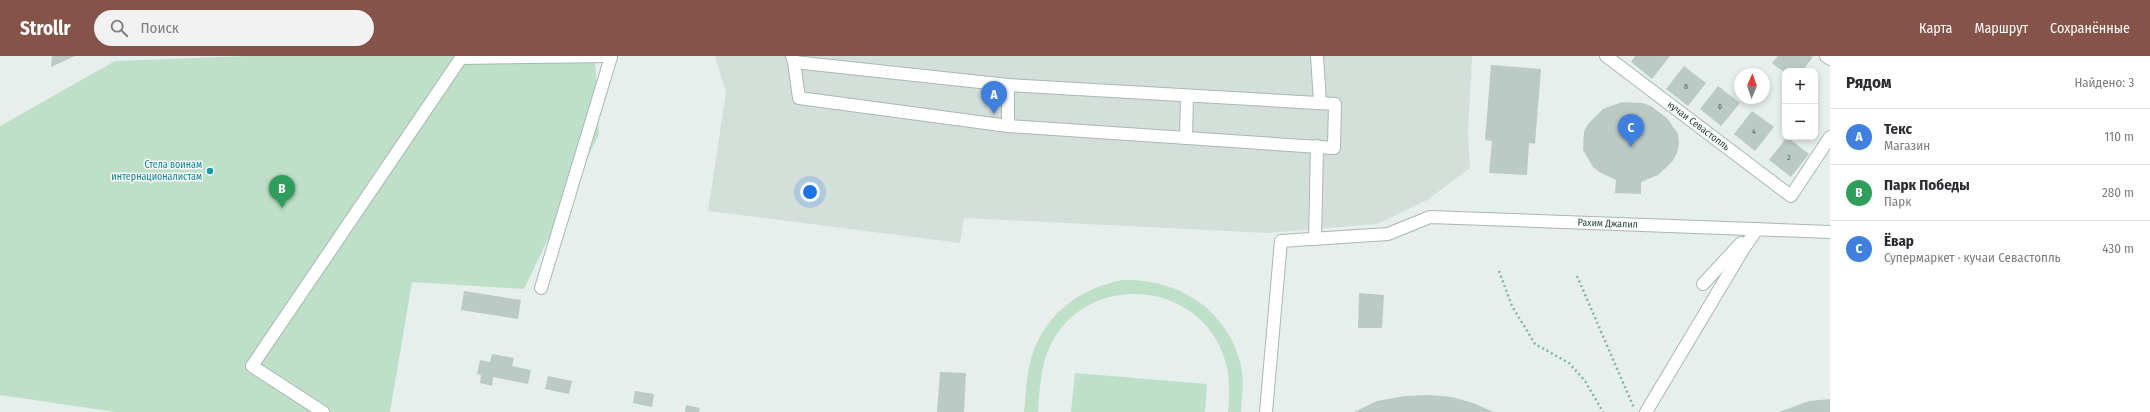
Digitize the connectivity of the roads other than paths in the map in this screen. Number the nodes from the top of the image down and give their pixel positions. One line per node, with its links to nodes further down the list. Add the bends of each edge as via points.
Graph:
1 (1317, 56): 9 (street)
2 (1606, 56): 11 (street, кучаи Севастопль, via 1791,196)
3 (1826, 56): 6 (street)
4 (611, 57): 18 (street); 19 (street, via 460,58 252,366)
5 (793, 59): 7 (street); 10 (street, via 799,98)
6 (1830, 59)
7 (1008, 85): 8 (street); 10 (street)
8 (1187, 96): 9 (street); 12 (street)
9 (1320, 103): 13 (street, via 1335,104 1334,148)
10 (1008, 126): 12 (street)
11 (1830, 137)
12 (1186, 138): 13 (street)
13 (1317, 146): 16 (street)
14 (1757, 229): 15 (street, Рахим Джалил); 16 (street, Рахим Джалил, via 1430,217 1388,234); 17 (street); 21 (street)
15 (1830, 232)
16 (1315, 239): 20 (street, Рахим Джалил, via 1281,241)
17 (1703, 284)
18 (542, 288)
19 (323, 412)
20 (1266, 412)
21 (1646, 412)

